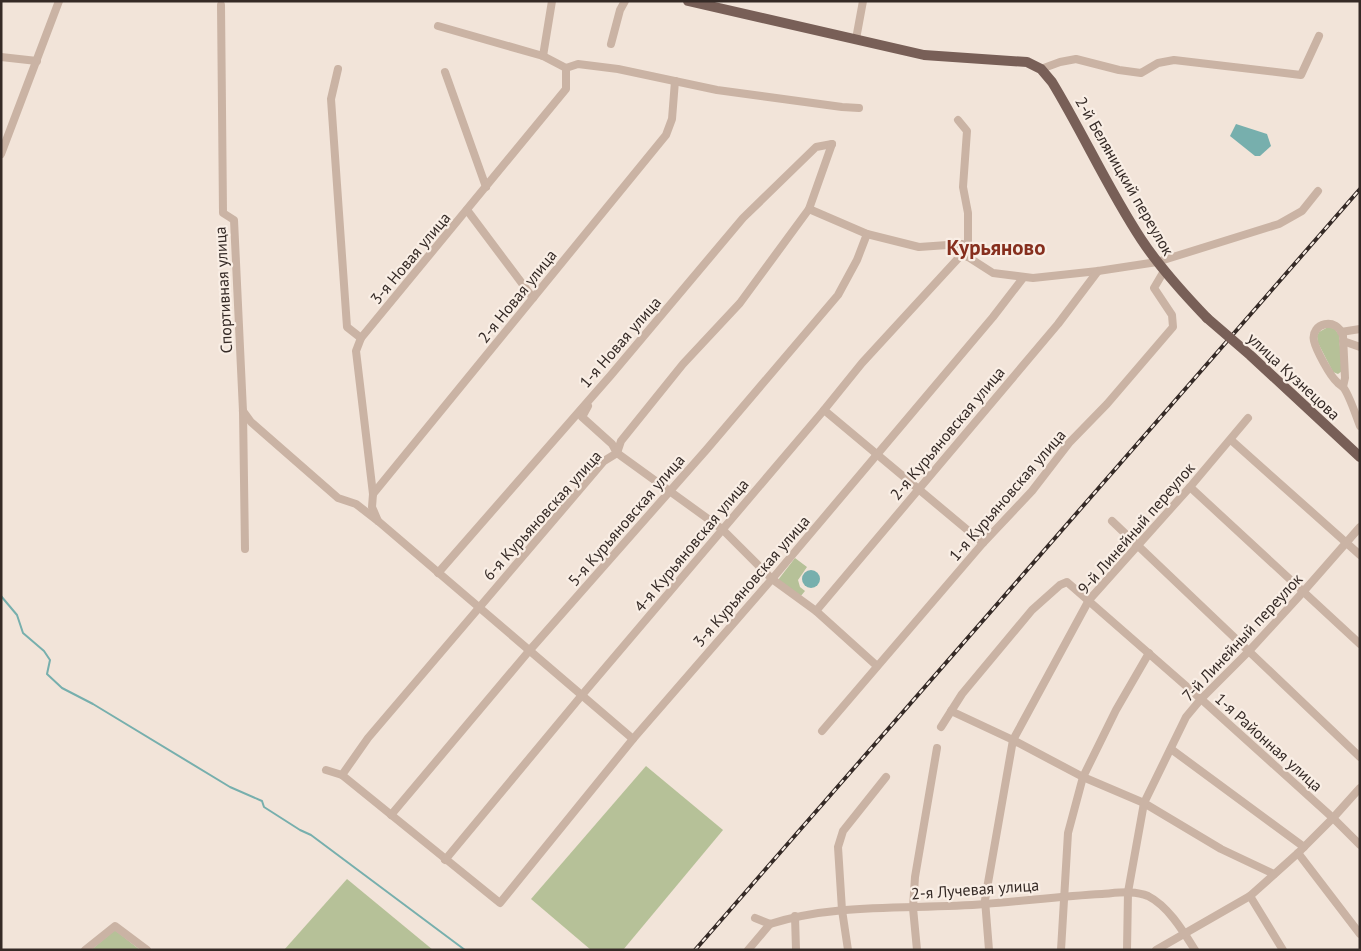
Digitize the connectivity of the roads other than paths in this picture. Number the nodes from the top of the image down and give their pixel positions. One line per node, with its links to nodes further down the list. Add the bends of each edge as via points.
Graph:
1 (60, 1): 13 (street)
2 (552, 1): 11 (street)
3 (625, 1): 10 (street)
4 (688, 1): 9 (main road)
5 (863, 1): 9 (street)
6 (221, 5): 43 (street, Спортивная улица, via 223,213 234,220)
7 (438, 26): 11 (street)
8 (1318, 36): 15 (street, via 1301,75 1174,60 1158,63 1141,73 1076,59)
9 (856, 39): 15 (main road, via 924,55 1016,60)
10 (611, 44)
11 (543, 56): 14 (street)
12 (1, 57): 13 (street)
13 (37, 61): 22 (street)
14 (566, 68): 18 (street, via 578,64); 23 (street, 3-я Новая улица, via 566,89)
15 (1041, 69): 29 (main road, 2-й Беляницкий переулок, via 1063,100 1140,238)
16 (338, 70): 37 (street, via 330,99 347,326)
17 (445, 72): 23 (street)
18 (675, 81): 19 (street, via 717,90); 33 (street, 2-я Новая улица, via 672,119 666,135)
19 (860, 108)
20 (958, 120): 28 (street, via 967,131 963,188 968,213)
21 (832, 144): 26 (street, 6-я Курьяновская улица); 41 (street, 1-я Новая улица, via 816,147 743,218)
22 (1, 154)
23 (486, 187): 25 (street, 3-я Новая улица)
24 (1318, 191): 29 (street, via 1302,210 1279,224)
25 (467, 210): 33 (street); 37 (street, 3-я Новая улица)
26 (809, 210): 27 (street); 47 (street, 6-я Курьяновская улица, via 740,303 683,364 620,441)
27 (867, 234): 28 (street, via 919,247 962,244); 52 (street, 5-я Курьяновская улица, via 838,295)
28 (966, 254): 32 (street, via 993,273); 42 (street, 4-я Курьяновская улица, via 862,362)
29 (1157, 262): 30 (street); 31 (main road, 2-й Беляницкий переулок)
30 (1098, 271): 32 (street); 51 (street, 2-я Курьяновская улица, via 1058,324)
31 (1164, 271): 34 (main road, 2-й Беляницкий переулок); 58 (street, 1-я Курьяновская улица, via 1154,288 1172,315 1173,326 1069,443 1032,491)
32 (1023, 278): 48 (street, 3-я Курьяновская улица)
33 (533, 298): 53 (street, 2-я Новая улица)
34 (1207, 318): 49 (main road, улица Кузнецова, bridge)
35 (1360, 330): 36 (street)
36 (1341, 332): 38 (street); 40 (street, via 1335,325 1326,324 1317,328 1314,337 1335,381)
37 (362, 338): 53 (street, 3-я Новая улица, via 356,351)
38 (1343, 341): 39 (street); 40 (street, via 1346,378)
39 (1360, 347)
40 (1343, 387): 45 (street)
41 (596, 392): 47 (street, via 582,417 612,444); 63 (street, 1-я Новая улица)
42 (824, 410): 48 (street); 57 (street, 4-я Курьяновская улица)
43 (243, 411): 54 (street, via 251,422 338,498 356,504); 61 (street, Спортивная улица)
44 (1248, 418): 46 (street, 9-й Линейный переулок)
45 (1360, 426)
46 (1231, 440): 50 (street, 9-й Линейный переулок); 59 (street)
47 (617, 453): 52 (street); 67 (street, 6-я Курьяновская улица, via 604,461)
48 (876, 454): 51 (street); 64 (street, 3-я Курьяновская улица)
49 (1360, 457)
50 (1190, 487): 60 (street, 9-й Линейный переулок); 65 (street)
51 (919, 488): 58 (street); 68 (street, 2-я Курьяновская улица)
52 (670, 490): 57 (street); 70 (street, 5-я Курьяновская улица)
53 (373, 494): 54 (street, via 372,507)
54 (378, 521): 63 (street)
55 (1112, 521): 60 (street)
56 (1360, 527): 59 (street, 7-й Линейный переулок)
57 (722, 529): 64 (street); 74 (street, 4-я Курьяновская улица)
58 (983, 543): 73 (street, 1-я Курьяновская улица)
59 (1346, 543): 62 (street); 65 (street, 7-й Линейный переулок)
60 (1137, 545): 66 (street, 9-й Линейный переулок); 71 (street)
61 (245, 549)
62 (1360, 555)
63 (441, 575): 67 (street)
64 (772, 579): 68 (street); 79 (street, 3-я Курьяновская улица)
65 (1303, 592): 69 (street); 71 (street, 7-й Линейный переулок)
66 (1089, 600): 72 (street, 1-я Районная улица); 76 (street, 1-я Районная улица, via 1067,582 1060,585 1032,610); 80 (street, 9-й Линейный переулок)
67 (480, 607): 70 (street); 85 (street, 6-я Курьяновская улица, via 368,738)
68 (816, 611): 73 (street)
69 (1360, 644)
70 (530, 651): 74 (street); 90 (street, 5-я Курьяновская улица)
71 (1249, 651): 75 (street, 7-й Линейный переулок); 83 (street)
72 (1149, 653): 75 (street, 1-я Районная улица); 87 (street)
73 (877, 666): 78 (street, 1-я Курьяновская улица)
74 (582, 695): 79 (street); 94 (street, 4-я Курьяновская улица)
75 (1201, 698): 82 (street, 7-й Линейный переулок, via 1186,717); 91 (street, 1-я Районная улица)
76 (951, 711): 77 (street); 80 (street)
77 (942, 726)
78 (822, 730)
79 (634, 739): 94 (street, 3-я Курьяновская улица, via 500,903)
80 (1012, 740): 87 (street); 99 (street, 9-й Линейный переулок)
81 (937, 748): 100 (street, via 915,877)
82 (1171, 749): 89 (street, 7-й Линейный переулок); 93 (street)
83 (1360, 757)
84 (326, 770): 85 (street)
85 (342, 774): 90 (street)
86 (886, 777): 101 (street, via 843,831 838,847)
87 (1083, 777): 89 (street); 97 (street, via 1068,833)
88 (1360, 788): 91 (street)
89 (1144, 803): 95 (street, via 1221,849); 96 (street, 7-й Линейный переулок)
90 (391, 815): 94 (street)
91 (1333, 818): 92 (street, 1-я Районная улица); 93 (street)
92 (1360, 845)
93 (1301, 850): 95 (street); 106 (street)
94 (446, 860)
95 (1274, 874): 98 (street)
96 (1128, 892): 97 (street, 2-я Лучевая улица); 105 (street, 2-я Лучевая улица, via 1147,896 1161,906); 115 (street, 7-й Линейный переулок)
97 (1064, 896): 99 (street, 2-я Лучевая улица); 114 (street)
98 (1250, 896): 105 (street); 118 (street)
99 (985, 904): 100 (street, 2-я Лучевая улица); 113 (street, 9-й Линейный переулок)
100 (913, 908): 101 (street, 2-я Лучевая улица); 112 (street)
101 (842, 910): 102 (street, 2-я Лучевая улица); 111 (street)
102 (795, 916): 104 (street, 2-я Лучевая улица); 110 (street)
103 (755, 918): 104 (street)
104 (770, 924): 109 (street)
105 (1185, 933): 116 (street); 117 (street, 2-я Лучевая улица)
106 (1360, 934)
107 (85, 950): 108 (street, via 115,926)
108 (147, 950)
109 (748, 950)
110 (796, 950)
111 (848, 950)
112 (917, 950)
113 (989, 950)
114 (1061, 950)
115 (1127, 950)
116 (1156, 950)
117 (1195, 950)
118 (1283, 950)

